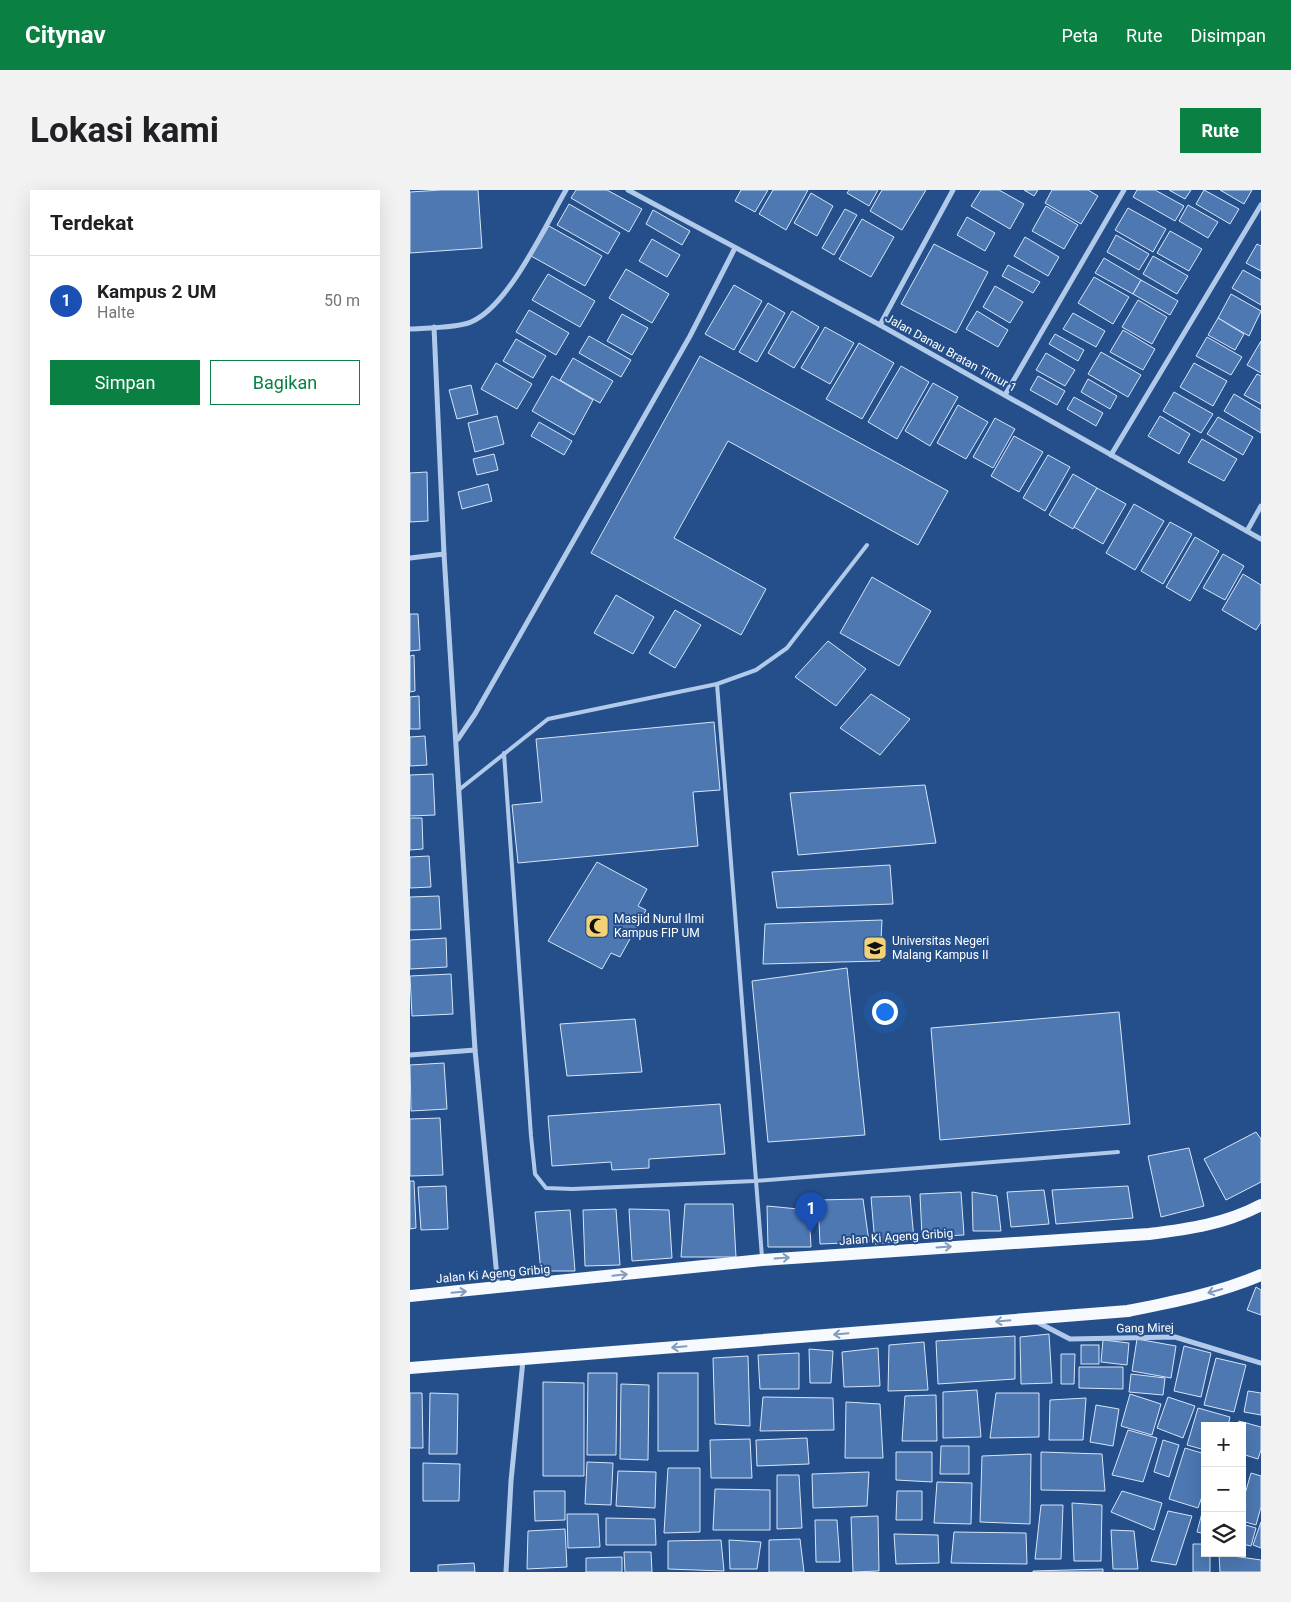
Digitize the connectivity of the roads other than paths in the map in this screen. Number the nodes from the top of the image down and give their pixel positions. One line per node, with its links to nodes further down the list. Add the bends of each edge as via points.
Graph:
1 (566, 190): 8 (street, via 510,287 496,305 470,323)
2 (628, 190): 6 (street, Jalan Danau Bratan Timur 1)
3 (953, 190): 7 (street)
4 (1124, 190): 10 (street)
5 (1261, 206): 11 (street)
6 (735, 248): 7 (street, Jalan Danau Bratan Timur 1); 19 (street, via 690,336 476,714)
7 (880, 325): 10 (street, Jalan Danau Bratan Timur 1)
8 (434, 327): 9 (street); 16 (street)
9 (410, 329)
10 (1005, 395): 11 (street, Jalan Danau Bratan Timur 1)
11 (1112, 455): 13 (street, Jalan Danau Bratan Timur 1)
12 (1261, 506): 13 (street)
13 (1247, 531): 14 (street, Jalan Danau Bratan Timur 1)
14 (1261, 539)
15 (867, 545): 18 (lane, via 787,648 756,670)
16 (444, 554): 17 (street); 19 (street)
17 (410, 558)
18 (717, 684): 20 (lane, via 548,719); 25 (lane)
19 (457, 740): 21 (street)
20 (504, 753): 21 (lane); 25 (lane, via 536,1174 546,1188 563,1189)
21 (460, 789): 22 (street)
22 (475, 1050): 23 (street); 29 (street)
23 (410, 1055)
24 (1118, 1152): 25 (lane)
25 (755, 1181): 27 (lane)
26 (1261, 1205): 27 (main road, Jalan Ki Ageng Gribig, one-way to 26, via 1149,1234 1203,1227 1238,1217)
27 (762, 1260): 29 (main road, Jalan Ki Ageng Gribig, one-way to 27)
28 (1261, 1275): 31 (main road, one-way to 31, via 1188,1299 1128,1311)
29 (498, 1288): 30 (main road, Jalan Ki Ageng Gribig, one-way to 29)
30 (410, 1296)
31 (1030, 1319): 32 (main road, one-way to 32); 33 (street, Gang Mirej, via 1070,1339 1175,1337)
32 (523, 1359): 34 (main road); 35 (street)
33 (1261, 1363)
34 (410, 1368)
35 (506, 1572)

